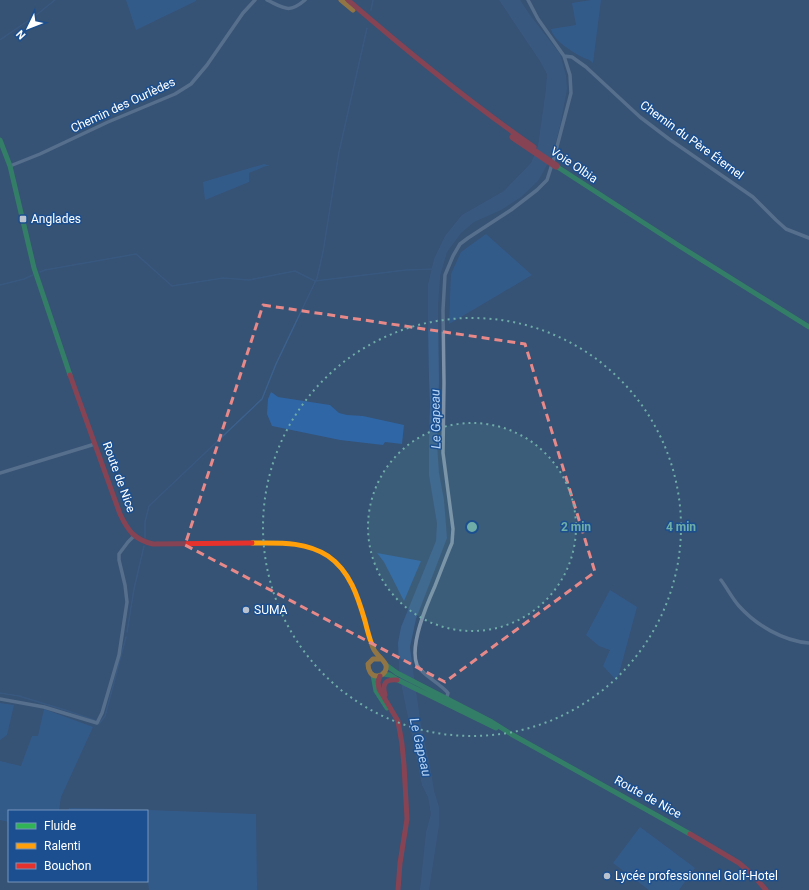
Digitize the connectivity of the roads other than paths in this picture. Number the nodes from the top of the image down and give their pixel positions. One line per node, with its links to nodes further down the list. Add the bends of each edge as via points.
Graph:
1 (255, 0): 11 (street, Chemin des Ourlèdes, via 191,84 175,94)
2 (267, 0): 3 (street, via 290,9)
3 (306, 0)
4 (341, 0): 8 (main road, Voie Olbia, via 429,74)
5 (348, 0): 8 (main road, Voie Olbia, via 434,73)
6 (528, 0): 7 (street)
7 (564, 56): 12 (street, Chemin du Père Éternel, via 572,57 586,67 640,117 754,197 786,229); 29 (street, via 570,75 571,93 547,180 511,210 460,244 445,275 443,453 453,530 452,543 421,619 415,654 421,670 448,693)
8 (514, 135): 10 (main road, Voie Olbia, bridge)
9 (0, 140): 11 (main road, Route de Nice)
10 (557, 165): 13 (main road, Voie Olbia); 14 (main road, Voie Olbia, via 715,269)
11 (10, 166): 15 (main road, Route de Nice, via 34,268)
12 (809, 238)
13 (809, 323)
14 (809, 327)
15 (95, 444): 16 (street); 17 (main road, Route de Nice, via 122,517)
16 (0, 473)
17 (134, 536): 19 (main road, via 145,543 153,544 294,543 322,552 336,562 347,575 354,589); 28 (street, via 120,554 127,602 119,655 97,723 44,707)
18 (721, 580): 20 (street, via 738,606 768,629 786,638)
19 (370, 642): 21 (main road); 22 (main road)
20 (809, 643)
21 (380, 659): 22 (main road); 23 (main road)
22 (371, 660): 24 (main road, via 368,669 371,674)
23 (386, 665): 24 (main road, via 386,670); 25 (main road)
24 (379, 675): 25 (main road); 27 (main road, via 379,689); 30 (main road, via 376,691)
25 (397, 677): 26 (main road); 27 (main road, via 386,682 383,688)
26 (423, 690): 29 (main road); 31 (main road)
27 (385, 698): 30 (main road, via 398,721)
28 (0, 699)
29 (446, 700): 31 (main road)
30 (400, 734): 32 (main road, via 407,819)
31 (511, 734): 33 (main road, Route de Nice, via 718,850 739,863)
32 (398, 890)
33 (766, 890)

